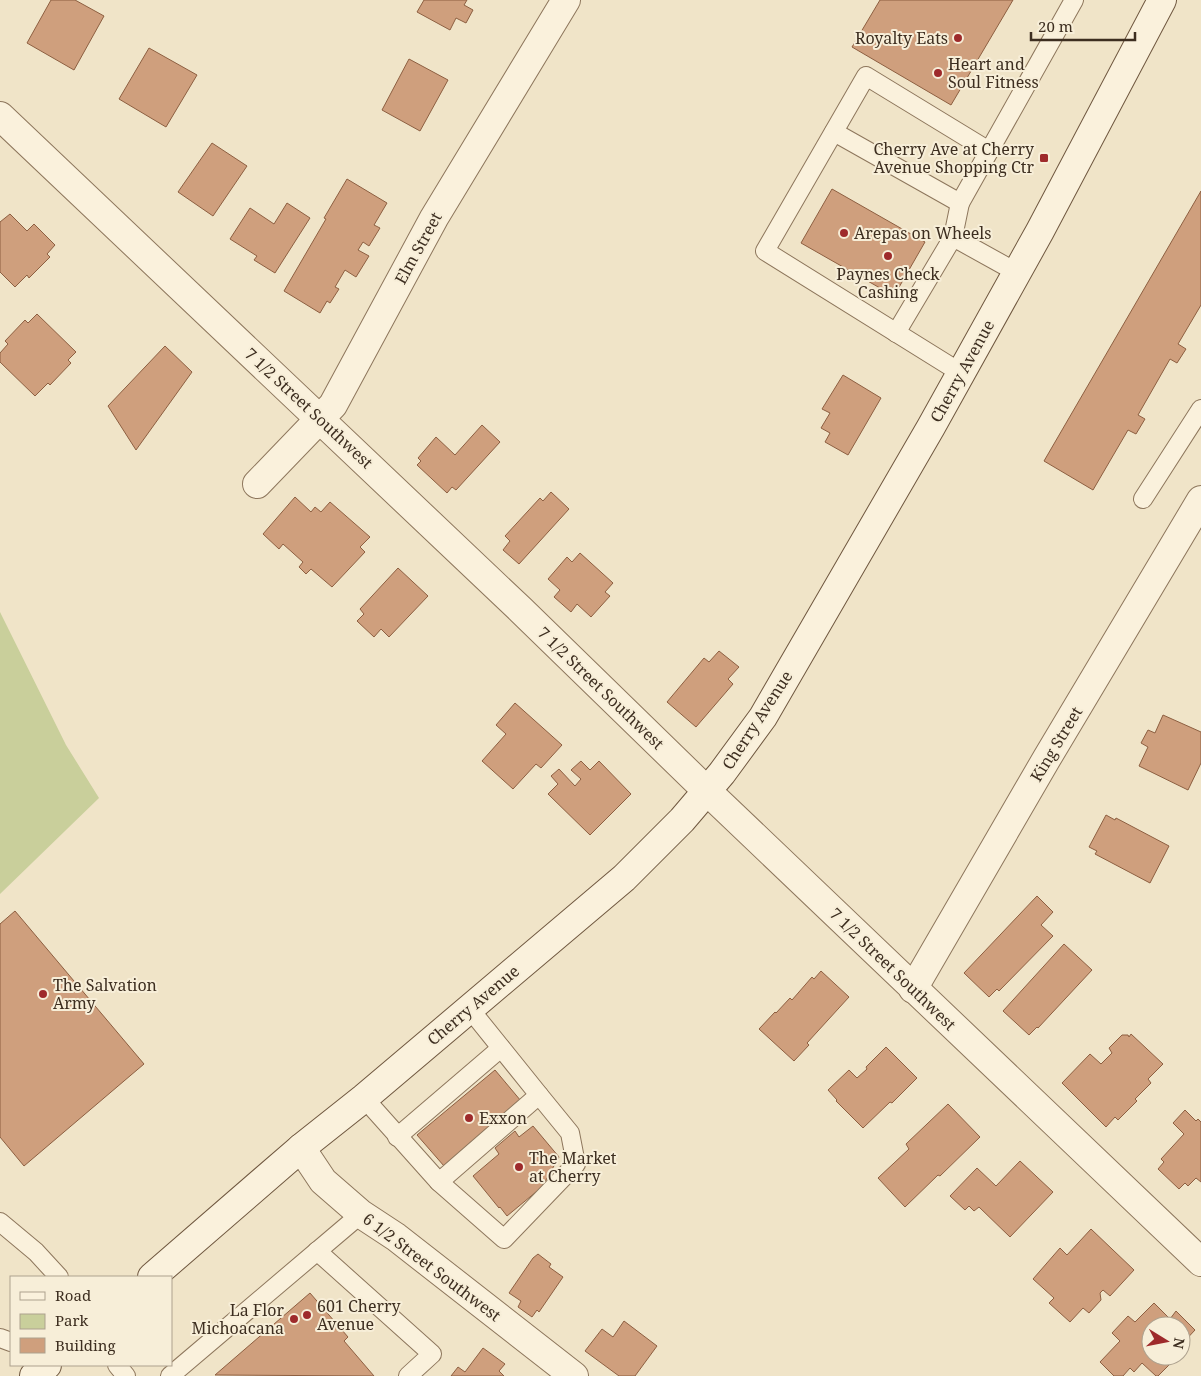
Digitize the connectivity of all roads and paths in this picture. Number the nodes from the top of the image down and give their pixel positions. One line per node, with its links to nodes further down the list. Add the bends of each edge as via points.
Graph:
1 (566, 0): 12 (street, Elm Street, via 434,218 333,405)
2 (1074, 0): 6 (lane)
3 (1162, 0): 9 (street, Cherry Avenue)
4 (0, 116): 12 (street, 7 1/2 Street Southwest)
5 (834, 132): 6 (lane, via 866,76); 7 (lane); 10 (lane, via 764,251)
6 (989, 151): 7 (lane)
7 (960, 203): 8 (lane)
8 (953, 236): 9 (lane); 10 (lane)
9 (1016, 272): 11 (street, Cherry Avenue)
10 (896, 333): 11 (lane)
11 (961, 372): 17 (street, Cherry Avenue, via 763,717)
12 (320, 419): 14 (street, Elm Street); 17 (street, 7 1/2 Street Southwest)
13 (1199, 419): 15 (lane)
14 (257, 484)
15 (1143, 498)
16 (1201, 500): 18 (street, King Street)
17 (707, 792): 18 (street, 7 1/2 Street Southwest); 19 (street, Cherry Avenue, via 624,878)
18 (913, 989): 29 (street, 7 1/2 Street Southwest)
19 (469, 1008): 20 (lane); 22 (street, Cherry Avenue)
20 (501, 1048): 21 (lane); 23 (lane)
21 (539, 1095): 25 (lane); 25 (lane, via 570,1133 576,1164 504,1239)
22 (364, 1098): 23 (lane); 24 (street, Cherry Avenue)
23 (397, 1136): 25 (lane)
24 (301, 1148): 26 (street, 6 1/2 Street Southwest, via 323,1181); 31 (street, Cherry Avenue)
25 (439, 1182)
26 (361, 1214): 28 (lane); 36 (street, 6 1/2 Street Southwest, via 396,1237)
27 (0, 1222): 30 (lane, via 36,1252)
28 (318, 1251): 34 (lane); 35 (lane, via 432,1354)
29 (1201, 1262)
30 (58, 1276)
31 (153, 1276)
32 (117, 1366): 33 (lane)
33 (126, 1376)
34 (170, 1376)
35 (408, 1376)
36 (574, 1376)

